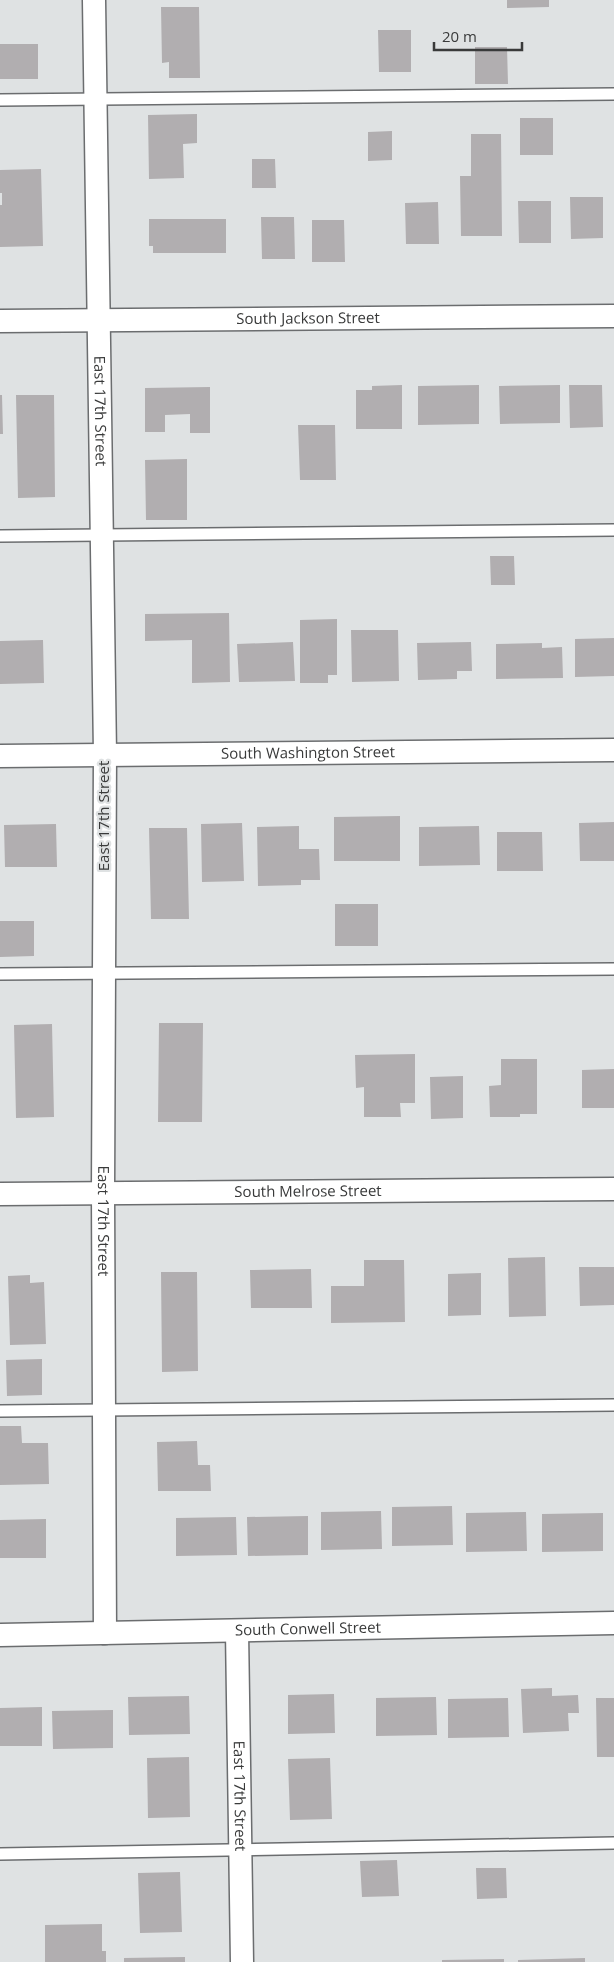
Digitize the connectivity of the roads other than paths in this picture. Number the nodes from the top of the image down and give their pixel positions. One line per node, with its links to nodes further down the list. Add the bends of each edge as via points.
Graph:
1 (94, 0): 3 (street, East 17th Street)
2 (614, 94): 3 (lane)
3 (95, 99): 4 (lane); 7 (street, East 17th Street)
4 (0, 100)
5 (614, 316): 7 (street, South Jackson Street)
6 (0, 321): 7 (street, South Jackson Street)
7 (99, 322): 9 (street, East 17th Street)
8 (614, 530): 9 (lane)
9 (101, 534): 10 (lane); 12 (street, East 17th Street)
10 (0, 536)
11 (614, 750): 12 (street, South Washington Street)
12 (105, 754): 13 (street, South Washington Street); 15 (street, East 17th Street)
13 (0, 756)
14 (614, 969): 15 (lane)
15 (103, 973): 16 (lane); 18 (street, East 17th Street)
16 (0, 974)
17 (614, 1189): 18 (street, South Melrose Street)
18 (103, 1193): 19 (street, South Melrose Street); 21 (street, East 17th Street)
19 (0, 1194)
20 (614, 1405): 21 (lane)
21 (104, 1410): 22 (lane); 25 (street, East 17th Street)
22 (0, 1411)
23 (614, 1623): 24 (street, South Conwell Street)
24 (237, 1631): 25 (street, South Conwell Street); 28 (street, East 17th Street)
25 (105, 1633): 26 (street, South Conwell Street)
26 (0, 1635)
27 (614, 1843): 28 (lane)
28 (241, 1848): 29 (lane); 30 (street, East 17th Street)
29 (0, 1854)
30 (242, 1962)

